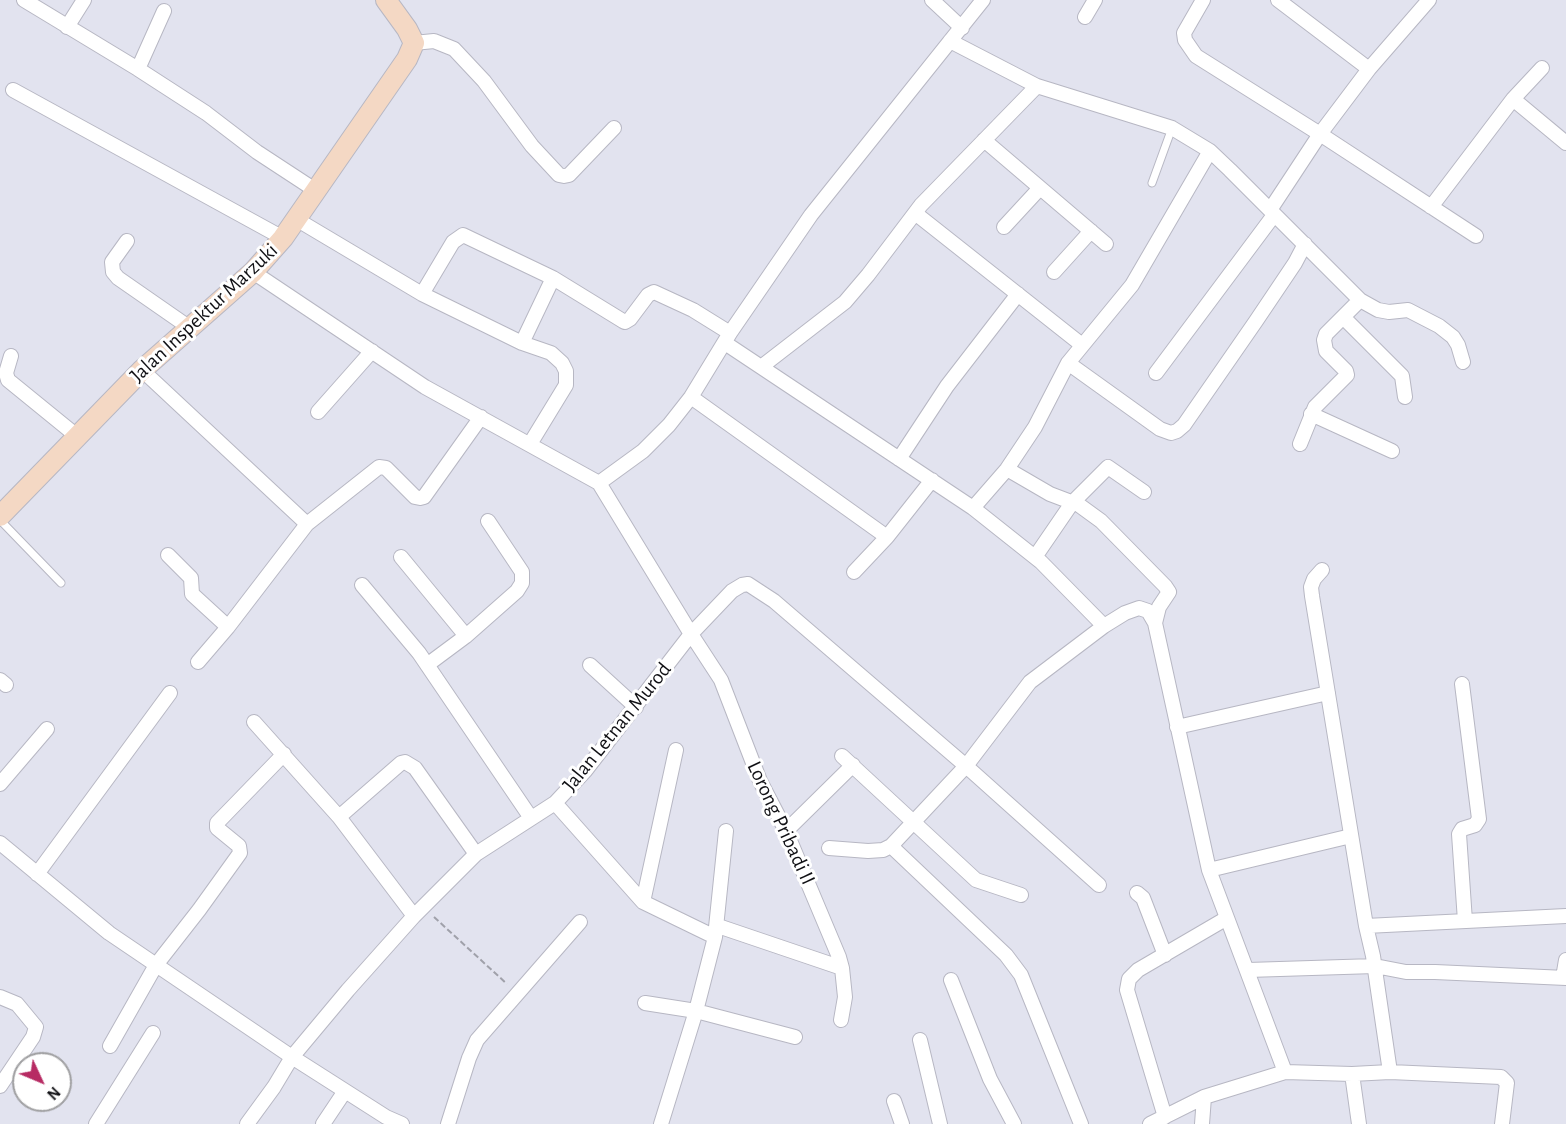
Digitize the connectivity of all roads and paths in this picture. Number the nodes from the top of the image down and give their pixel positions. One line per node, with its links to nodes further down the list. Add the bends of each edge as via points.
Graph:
1 (24, 0): 12 (street)
2 (84, 0): 12 (street)
3 (386, 0): 15 (street)
4 (932, 0): 13 (street)
5 (983, 0): 13 (street)
6 (1095, 0): 11 (street)
7 (1203, 0): 24 (street, via 1184,33 1196,56)
8 (1278, 0): 18 (street)
9 (1429, 0): 18 (street)
10 (164, 10): 17 (street)
11 (1085, 17)
12 (67, 27): 17 (street)
13 (962, 28): 14 (street)
14 (950, 41): 19 (street); 50 (street, via 811,215)
15 (414, 43): 22 (street, via 434,41 454,49 559,175 569,175); 30 (street, Jalan Inspektur Marzuki, via 407,59)
16 (1542, 68): 21 (street)
17 (138, 69): 30 (street)
18 (1369, 69): 24 (street)
19 (1037, 86): 23 (street); 25 (street)
20 (13, 90): 38 (street)
21 (1513, 99): 26 (street); 31 (street)
22 (614, 128)
23 (1172, 128): 27 (street); 28 (lane)
24 (1320, 134): 31 (street); 33 (street)
25 (984, 140): 29 (street); 32 (street)
26 (1566, 143)
27 (1210, 152): 33 (street); 52 (street, via 1132,285)
28 (1152, 183)
29 (1040, 188): 35 (street); 36 (street)
30 (315, 190): 34 (street, Jalan Inspektur Marzuki)
31 (1431, 207): 37 (street)
32 (915, 213): 46 (street); 57 (street, via 845,302)
33 (1272, 213): 41 (street); 59 (street)
34 (296, 219): 38 (street, Jalan Inspektur Marzuki); 45 (street)
35 (1004, 227)
36 (1090, 231): 40 (street); 43 (street)
37 (1476, 236)
38 (283, 238): 42 (street, Jalan Inspektur Marzuki)
39 (127, 241): 49 (street, via 112,262 113,272)
40 (1106, 244)
41 (1305, 244): 47 (street); 56 (street, via 1178,431 1160,429)
42 (254, 272): 49 (street, Jalan Inspektur Marzuki); 53 (street)
43 (1054, 272)
44 (553, 278): 45 (street, via 463,235 453,242); 50 (street, via 625,322 654,292 693,310); 51 (street)
45 (422, 294): 51 (street)
46 (1018, 294): 52 (street); 69 (street, via 947,386)
47 (1360, 300): 48 (street); 55 (street, via 1378,310 1408,310 1432,321 1453,337)
48 (1343, 317): 61 (street, via 1401,376); 63 (street, via 1324,340 1326,351 1347,375)
49 (189, 328): 58 (street, Jalan Inspektur Marzuki)
50 (727, 338): 57 (street); 60 (street)
51 (522, 343): 66 (street, via 551,353 562,363 567,379)
52 (1082, 345): 56 (street)
53 (372, 351): 62 (street); 64 (street, via 425,387)
54 (11, 356): 65 (street, via 8,380)
55 (1463, 362)
56 (1068, 363): 70 (street, via 1035,427)
57 (761, 367): 69 (street)
58 (142, 369): 65 (street, Jalan Inspektur Marzuki); 78 (street)
59 (1156, 373)
60 (691, 397): 72 (street, via 644,451); 79 (street)
61 (1405, 397)
62 (318, 412)
63 (1311, 414): 67 (street); 68 (street)
64 (481, 417): 66 (street); 78 (street, via 424,497 415,497 386,468 379,467)
65 (78, 437): 76 (street, Jalan Inspektur Marzuki)
66 (530, 444): 72 (street)
67 (1299, 444)
68 (1392, 451)
69 (899, 459): 71 (street)
70 (1007, 469): 74 (street); 75 (street)
71 (932, 480): 75 (street); 79 (street)
72 (598, 483): 90 (street)
73 (1144, 492): 74 (street, via 1108,467)
74 (1072, 503): 82 (street); 87 (street, via 1101,520 1165,586 1169,592)
75 (973, 508): 82 (street)
76 (0, 518): 85 (lane)
77 (488, 521): 91 (street, via 523,577 517,591)
78 (307, 524): 89 (street)
79 (887, 537): 84 (street)
80 (168, 555): 89 (street, via 191,578 192,594)
81 (401, 557): 91 (street)
82 (1035, 557): 88 (street)
83 (1322, 570): 97 (street, via 1311,587)
84 (854, 572)
85 (61, 583)
86 (362, 585): 93 (street)
87 (1155, 623): 88 (street, via 1148,611 1139,608); 100 (street)
88 (1104, 626): 104 (street, via 1030,682)
89 (228, 627): 92 (street)
90 (691, 634): 98 (street, Jalan Letnan Murod); 104 (street, Jalan Letnan Murod, via 732,591 748,584 774,601); 111 (street, Lorong Pribadi II, via 721,680 760,781)
91 (466, 636): 93 (street)
92 (198, 662)
93 (427, 665): 108 (street)
94 (590, 665): 98 (street)
95 (1462, 684): 126 (street, via 1479,819 1459,834)
96 (170, 693): 118 (street)
97 (1328, 693): 100 (street); 112 (street)
98 (636, 707): 106 (street, Jalan Letnan Murod)
99 (254, 722): 103 (street)
100 (1177, 727): 117 (street)
101 (47, 729): 105 (street)
102 (676, 750): 122 (street)
103 (284, 754): 107 (street); 132 (street, via 217,823 217,828 239,846 240,853)
104 (966, 766): 109 (street); 119 (street)
105 (0, 784)
106 (555, 802): 108 (street, Jalan Letnan Murod); 122 (street)
107 (339, 817): 116 (street, via 405,762 415,768); 123 (street)
108 (531, 818): 116 (street, Jalan Letnan Murod)
109 (914, 824): 111 (street, via 847,760); 114 (street); 121 (street, via 976,880)
110 (726, 831): 129 (street)
111 (786, 831): 134 (street, Lorong Pribadi II)
112 (1351, 836): 117 (street); 128 (street)
113 (0, 843): 118 (street)
114 (891, 846): 115 (street, via 868,851); 165 (street, via 1006,955 1021,975)
115 (828, 848)
116 (476, 854): 123 (street, Jalan Letnan Murod)
117 (1209, 870): 125 (street)
118 (37, 874): 132 (street, via 109,933)
119 (1099, 885)
120 (1137, 893): 130 (street, via 1143,898)
121 (1021, 896)
122 (643, 902): 129 (street)
123 (419, 911): 138 (path); 147 (street, Jalan Letnan Murod)
124 (1566, 916): 126 (street)
125 (1227, 918): 130 (street); 135 (street)
126 (1465, 921): 128 (street)
127 (580, 922): 138 (street)
128 (1366, 926): 133 (street)
129 (717, 932): 134 (street); 141 (street)
130 (1166, 955): 155 (street, via 1138,970 1127,990)
131 (1566, 960): 136 (street)
132 (156, 965): 146 (street); 147 (street)
133 (1375, 966): 135 (street); 136 (street, via 1406,972); 149 (street)
134 (842, 968): 142 (street, Lorong Pribadi II, via 845,997)
135 (1248, 970): 148 (street)
136 (1565, 978)
137 (951, 980): 164 (street, via 990,1079)
138 (518, 994): 160 (street, via 477,1040)
139 (0, 997): 151 (street, via 17,1004 36,1028)
140 (645, 1003): 141 (street)
141 (696, 1011): 144 (street); 161 (street)
142 (841, 1020)
143 (153, 1033): 156 (street)
144 (795, 1037)
145 (920, 1040): 163 (street)
146 (110, 1046)
147 (292, 1057): 152 (street); 157 (street, Jalan Letnan Murod)
148 (1285, 1072): 150 (street); 153 (street)
149 (1390, 1072): 150 (street); 169 (street, via 1503,1077 1507,1083)
150 (1352, 1074): 168 (street)
151 (0, 1086)
152 (345, 1091): 158 (street); 159 (street)
153 (1204, 1097): 155 (street); 167 (street)
154 (894, 1101): 162 (street)
155 (1165, 1117): 166 (street)
156 (96, 1124)
157 (247, 1124)
158 (323, 1124)
159 (402, 1124)
160 (448, 1124)
161 (661, 1124)
162 (902, 1124)
163 (940, 1124)
164 (1014, 1124)
165 (1081, 1124)
166 (1150, 1124)
167 (1202, 1124)
168 (1359, 1124)
169 (1502, 1124)

